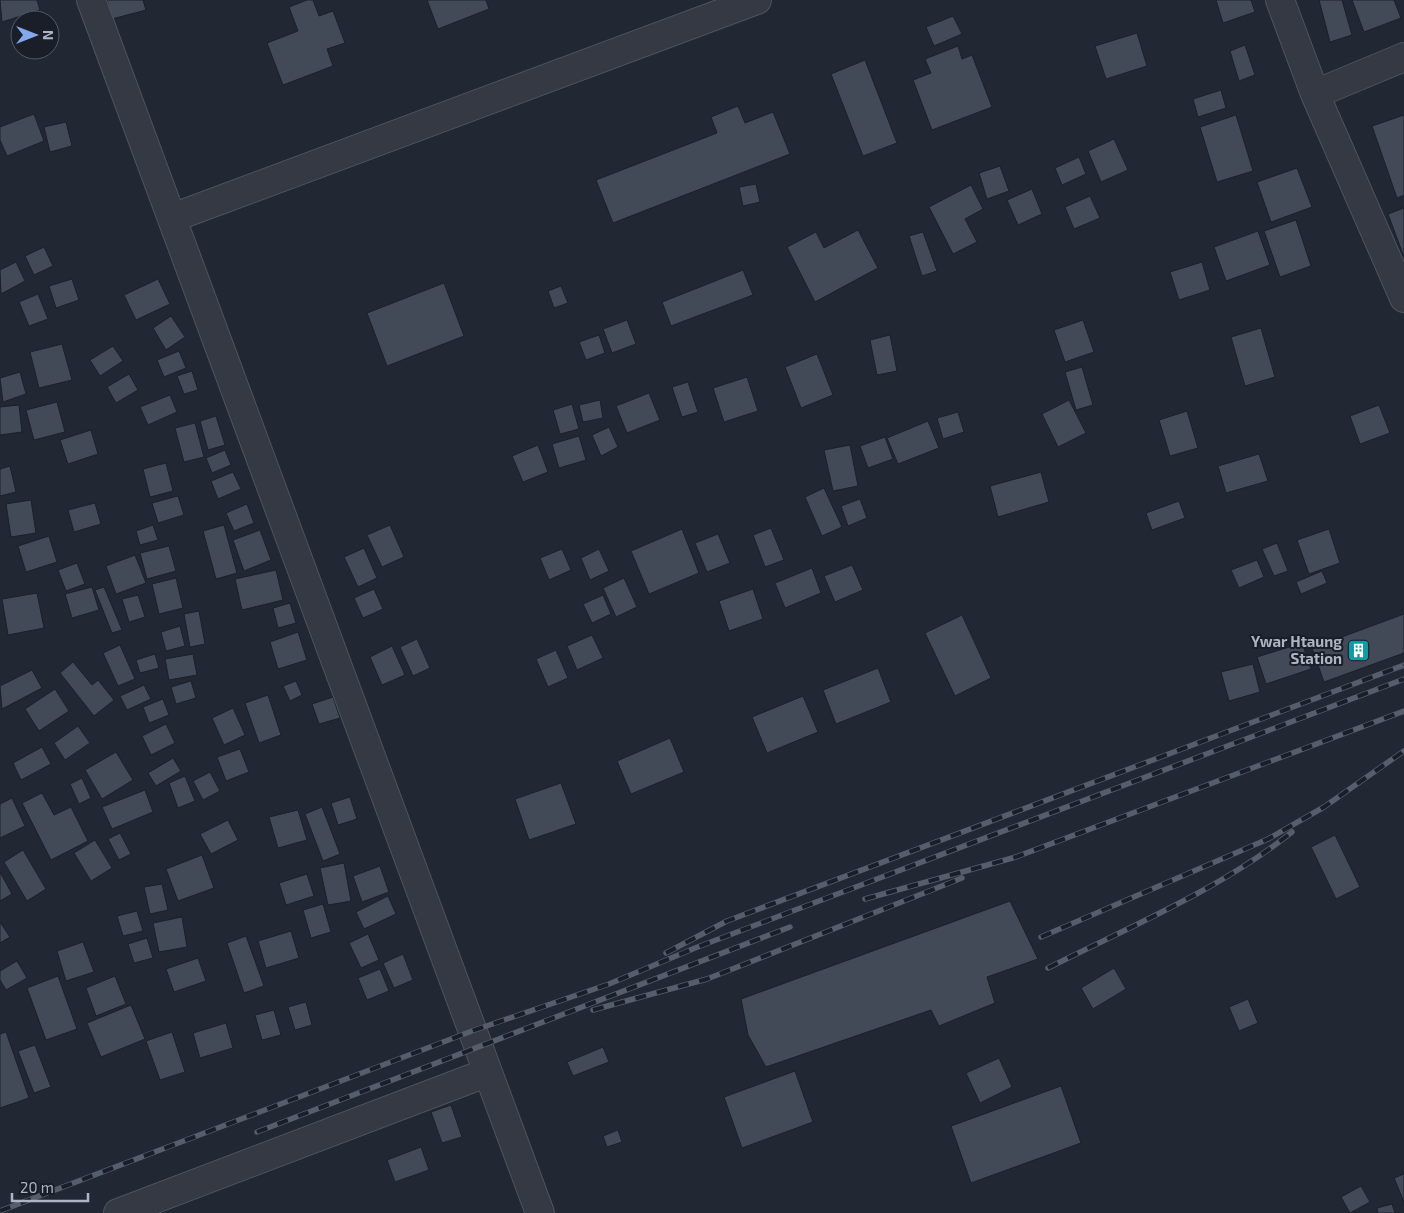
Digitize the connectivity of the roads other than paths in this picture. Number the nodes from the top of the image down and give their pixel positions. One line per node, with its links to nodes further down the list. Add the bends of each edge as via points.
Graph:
1 (91, 0): 6 (street)
2 (757, 0): 6 (street)
3 (1280, 0): 5 (street)
4 (1404, 58): 5 (street)
5 (1315, 94): 7 (street)
6 (172, 218): 8 (street)
7 (1404, 298)
8 (486, 1072): 9 (street); 10 (street)
9 (118, 1213)
10 (540, 1213)

